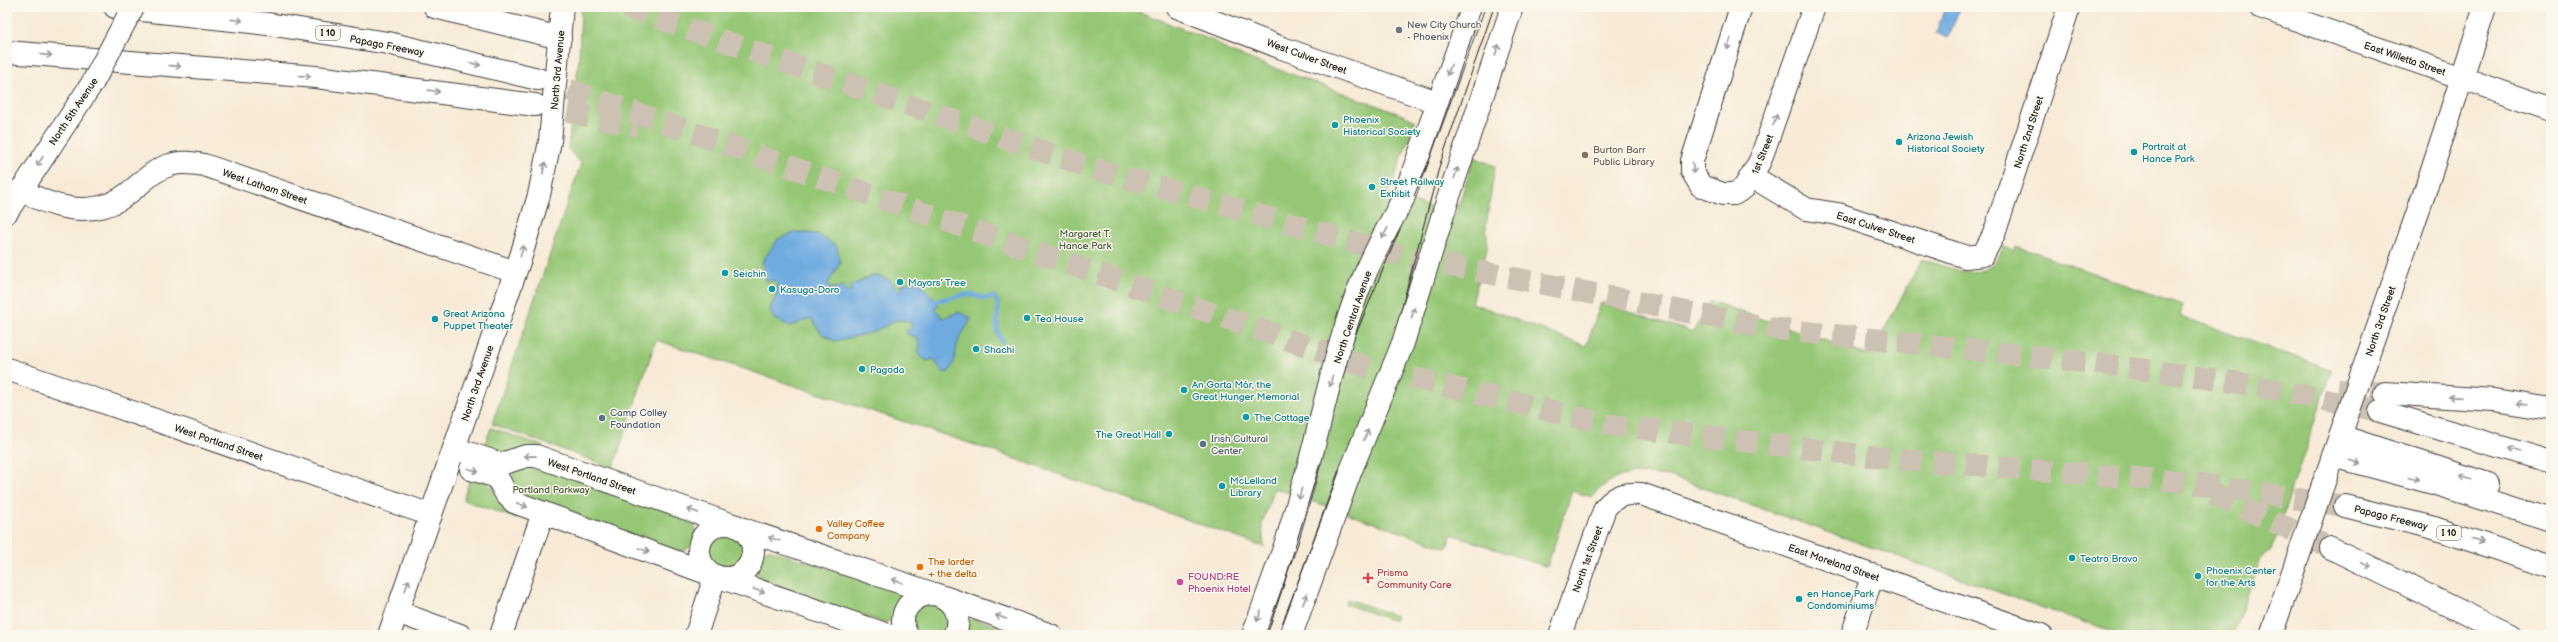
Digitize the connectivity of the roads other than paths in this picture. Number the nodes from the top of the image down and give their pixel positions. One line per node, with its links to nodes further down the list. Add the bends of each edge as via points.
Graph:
1 (115, 7): 16 (main road, Papago Freeway / I 10, one-way to 16, via 268,24 388,43)
2 (133, 7): 21 (main road, North 5th Avenue, one-way to 21, bridge, via 93,82)
3 (435, 7): 13 (main road)
4 (562, 7): 13 (main road, North 3rd Avenue)
5 (1177, 7): 17 (main road, West Culver Street, via 1282,48)
6 (1473, 7): 17 (main road, North Central Avenue, one-way to 17)
7 (1512, 7): 53 (main road, one-way to 7, bridge, via 1351,470 1403,343 1444,210)
8 (1742, 7): 20 (main road, 1st Street, one-way to 20, via 1694,152 1692,171 1701,186 1723,194 1734,194 1744,188)
9 (1814, 7): 20 (main road, 1st Street, one-way to 9)
10 (2069, 7): 23 (main road, North 2nd Street, via 1994,234)
11 (2260, 7): 15 (main road, East Willetta Street)
12 (2485, 7): 15 (main road, North 3rd Street)
13 (560, 38): 24 (main road, North 3rd Avenue, one-way to 13, via 548,150)
14 (7, 52): 18 (main road, one-way to 18, via 316,77)
15 (2463, 78): 19 (main road, East Willetta Street); 27 (main road, North 3rd Street)
16 (538, 79)
17 (1437, 102): 52 (main road, North Central Avenue, one-way to 52, bridge, via 1404,199 1375,252 1342,337 1311,457)
18 (535, 105)
19 (2551, 109)
20 (1753, 176): 23 (main road, East Culver Street, via 1806,209 1838,214 1966,257)
21 (21, 189): 22 (main road, North 5th Avenue); 24 (main road, West Latham Street, via 36,199 63,207 91,208 120,199 169,165 204,165)
22 (7, 212)
23 (1983, 254)
24 (516, 272): 28 (main road, North 3rd Avenue)
25 (7, 369): 35 (main road, West Portland Street)
26 (2551, 409): 29 (main road, via 2494,400 2382,402)
27 (2337, 446): 33 (main road, one-way to 27); 36 (main road, one-way to 36, via 2436,484); 57 (main road, North 3rd Street)
28 (451, 455): 30 (main road); 35 (main road, North 3rd Avenue)
29 (2551, 462)
30 (499, 471): 34 (main road, one-way to 34, via 506,494 514,502); 37 (main road, West Portland Street, one-way to 30, via 536,456 526,456)
31 (1626, 493): 40 (main road, East Moreland Street, via 1641,494); 54 (main road, North 1st Street, via 1616,497 1605,508)
32 (2345, 506): 39 (main road, Papago Freeway / I 10, one-way to 39, via 2434,528)
33 (2551, 506)
34 (543, 513): 41 (main road, one-way to 41); 46 (main road)
35 (431, 515): 43 (main road, North 3rd Avenue, one-way to 35)
36 (2551, 520)
37 (735, 526): 41 (main road, via 752,542 752,560 740,575); 41 (main road, via 712,528 700,542 700,561); 42 (main road, West Portland Street, one-way to 37)
38 (2331, 548): 58 (main road, one-way to 58)
39 (2551, 567)
40 (1873, 575): 55 (main road); 56 (main road, East Moreland Street)
41 (717, 577): 47 (main road); 48 (main road, one-way to 48)
42 (939, 595): 49 (main road, via 916,597 909,603 903,621); 50 (main road, via 956,612 958,621); 51 (main road, West Portland Street, one-way to 42)
43 (397, 612): 44 (main road, North 3rd Avenue); 45 (main road)
44 (389, 635)
45 (460, 635)
46 (500, 635)
47 (696, 635)
48 (888, 635)
49 (907, 635)
50 (954, 635)
51 (1051, 635)
52 (1253, 635)
53 (1291, 635)
54 (1560, 635)
55 (1852, 635)
56 (2041, 635)
57 (2271, 635)
58 (2509, 635)

